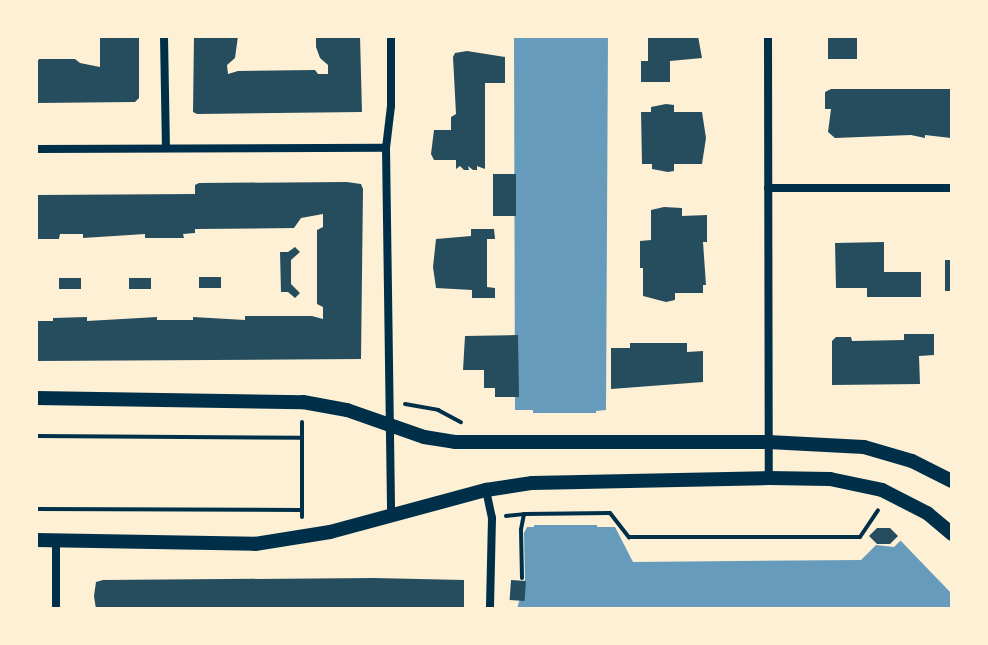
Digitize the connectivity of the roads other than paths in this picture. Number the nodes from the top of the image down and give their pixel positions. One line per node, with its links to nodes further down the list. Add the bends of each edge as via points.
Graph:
1 (164, 36): 4 (street)
2 (391, 36): 5 (street)
3 (768, 36): 7 (street)
4 (166, 148): 5 (street); 6 (street)
5 (386, 148): 10 (street)
6 (36, 149)
7 (768, 188): 8 (street); 11 (street)
8 (952, 188)
9 (36, 398): 10 (street, via 303,402)
10 (390, 426): 11 (street, via 455,442); 15 (street)
11 (768, 442): 12 (street); 13 (street, via 864,447 912,461)
12 (769, 478): 14 (street, via 532,483); 16 (street, via 871,486 927,513)
13 (952, 481)
14 (486, 490): 15 (street); 20 (street, via 492,518)
15 (391, 515): 18 (street, via 255,544)
16 (952, 534)
17 (36, 540): 18 (street)
18 (56, 540): 19 (street)
19 (56, 609)
20 (490, 609)

